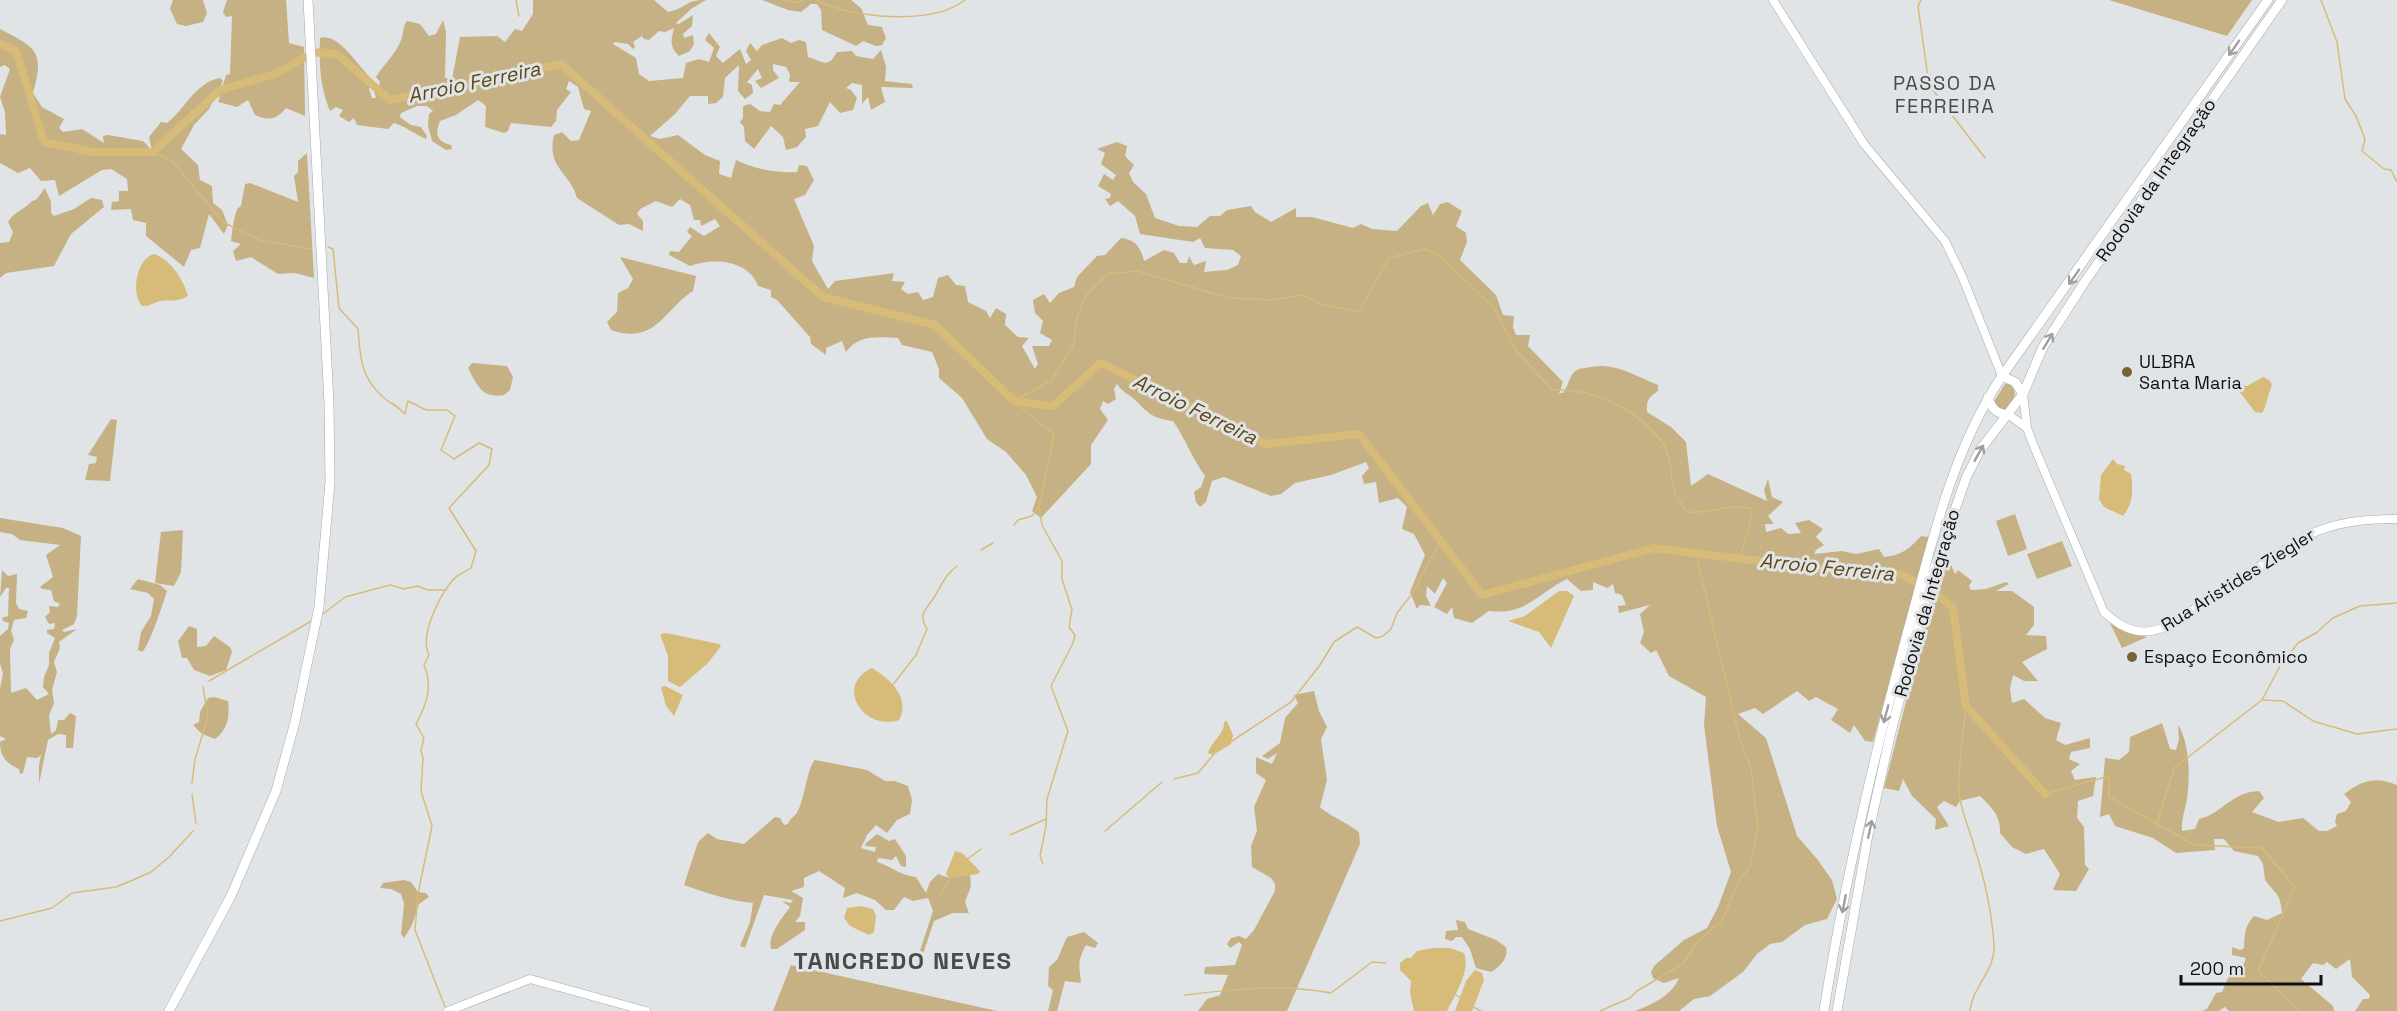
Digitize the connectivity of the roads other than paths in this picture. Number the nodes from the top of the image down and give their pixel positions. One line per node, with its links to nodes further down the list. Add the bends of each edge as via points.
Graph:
1 (308, 0): 13 (highway, via 330,482 319,607 296,722 276,791 231,896)
2 (1773, 0): 5 (street, via 1864,144 1945,241)
3 (2268, 0): 5 (highway, Rodovia da Integração, one-way to 5)
4 (2282, 0): 6 (highway, Rodovia da Integração, one-way to 4, via 2043,347 2086,280)
5 (2002, 376): 6 (highway, via 2015,382); 7 (highway, Rodovia da Integração)
6 (2023, 394): 8 (highway, Rodovia da Integração); 9 (street, Rua Aristides Ziegler)
7 (1988, 397): 8 (highway, via 1991,408); 11 (highway, Rodovia da Integração, via 1964,442 1938,517)
8 (2009, 415): 9 (street); 11 (highway, Rodovia da Integração, one-way to 8, via 1980,450)
9 (2027, 428): 10 (street, Rua Aristides Ziegler, via 2104,612 2121,626 2140,633 2168,626 2324,528 2366,519)
10 (2397, 519)
11 (1927, 578): 12 (highway, Rodovia da Integração)
12 (1921, 598): 16 (highway, Rodovia da Integração, one-way to 16, via 1857,832); 17 (highway, Rodovia da Integração, one-way to 12, via 1868,835)
13 (169, 1011)
14 (448, 1011): 15 (street, via 530,979)
15 (646, 1011)
16 (1824, 1011)
17 (1838, 1011)

